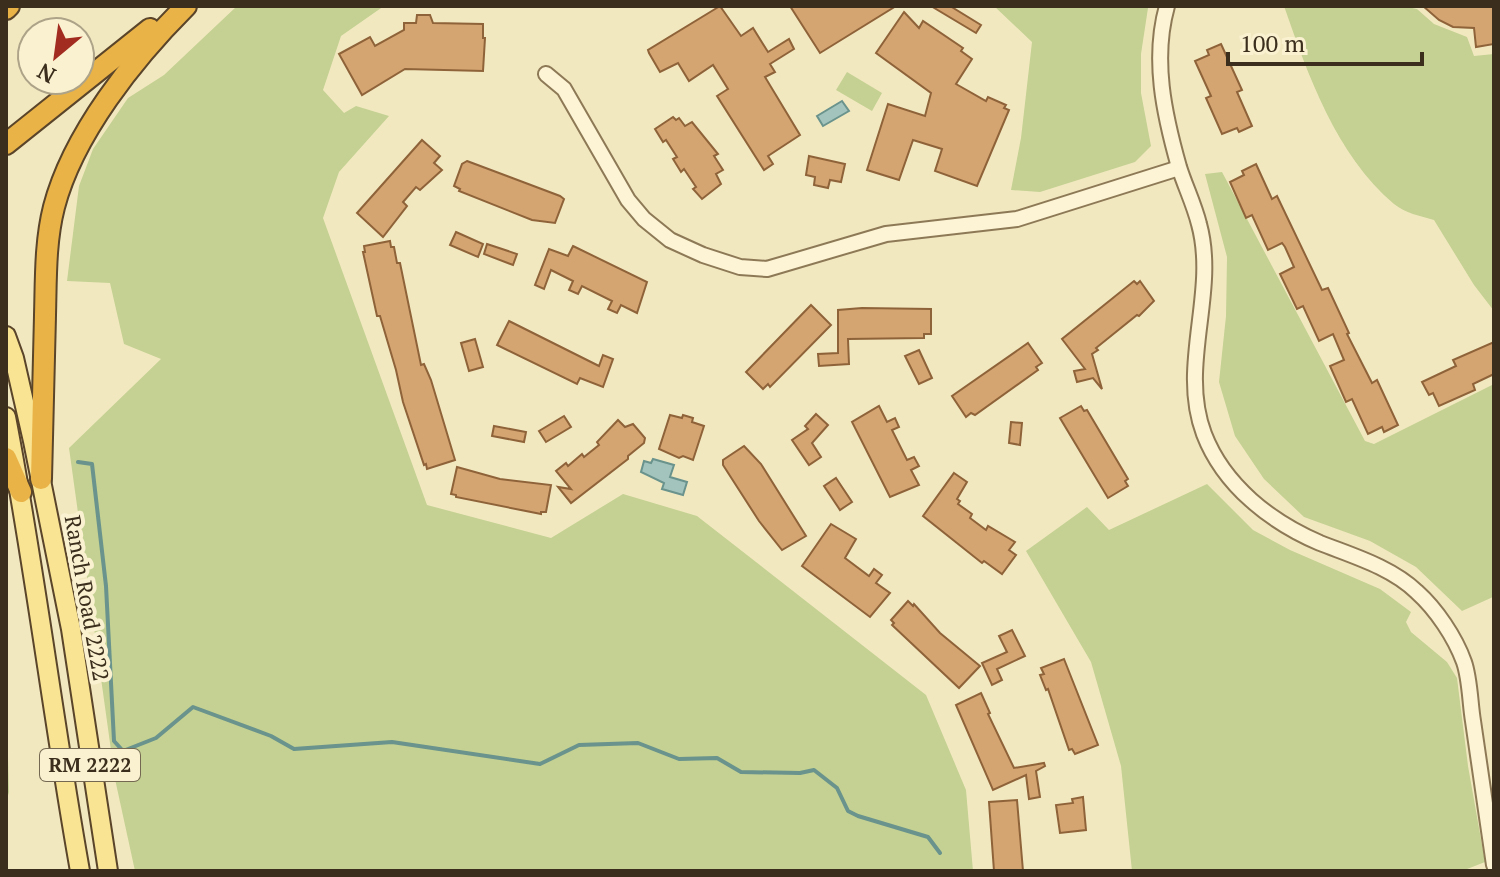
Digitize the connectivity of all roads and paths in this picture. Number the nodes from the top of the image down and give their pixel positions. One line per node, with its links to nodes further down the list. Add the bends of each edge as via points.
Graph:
1 (179, 6): 5 (highway)
2 (186, 6): 10 (highway, via 149,43 116,88 80,144 54,207 47,258)
3 (1167, 6): 6 (street, via 1160,57 1162,95)
4 (546, 74): 6 (street, via 564,89 644,219 670,240 740,267 767,269 886,234 1017,219)
5 (6, 144)
6 (1179, 168): 12 (street, via 1200,226 1204,277 1195,385 1204,434 1231,482 1261,510 1373,564 1416,591 1442,621 1464,663)
7 (6, 336): 10 (main road, Ranch Road 2222 / RM 2222)
8 (6, 417): 11 (main road, RM 2222)
9 (6, 458): 11 (highway)
10 (41, 479): 14 (main road, Ranch Road 2222 / RM 2222, via 71,629)
11 (21, 492): 13 (main road, RM 2222)
12 (1494, 865)
13 (80, 871)
14 (108, 871)

